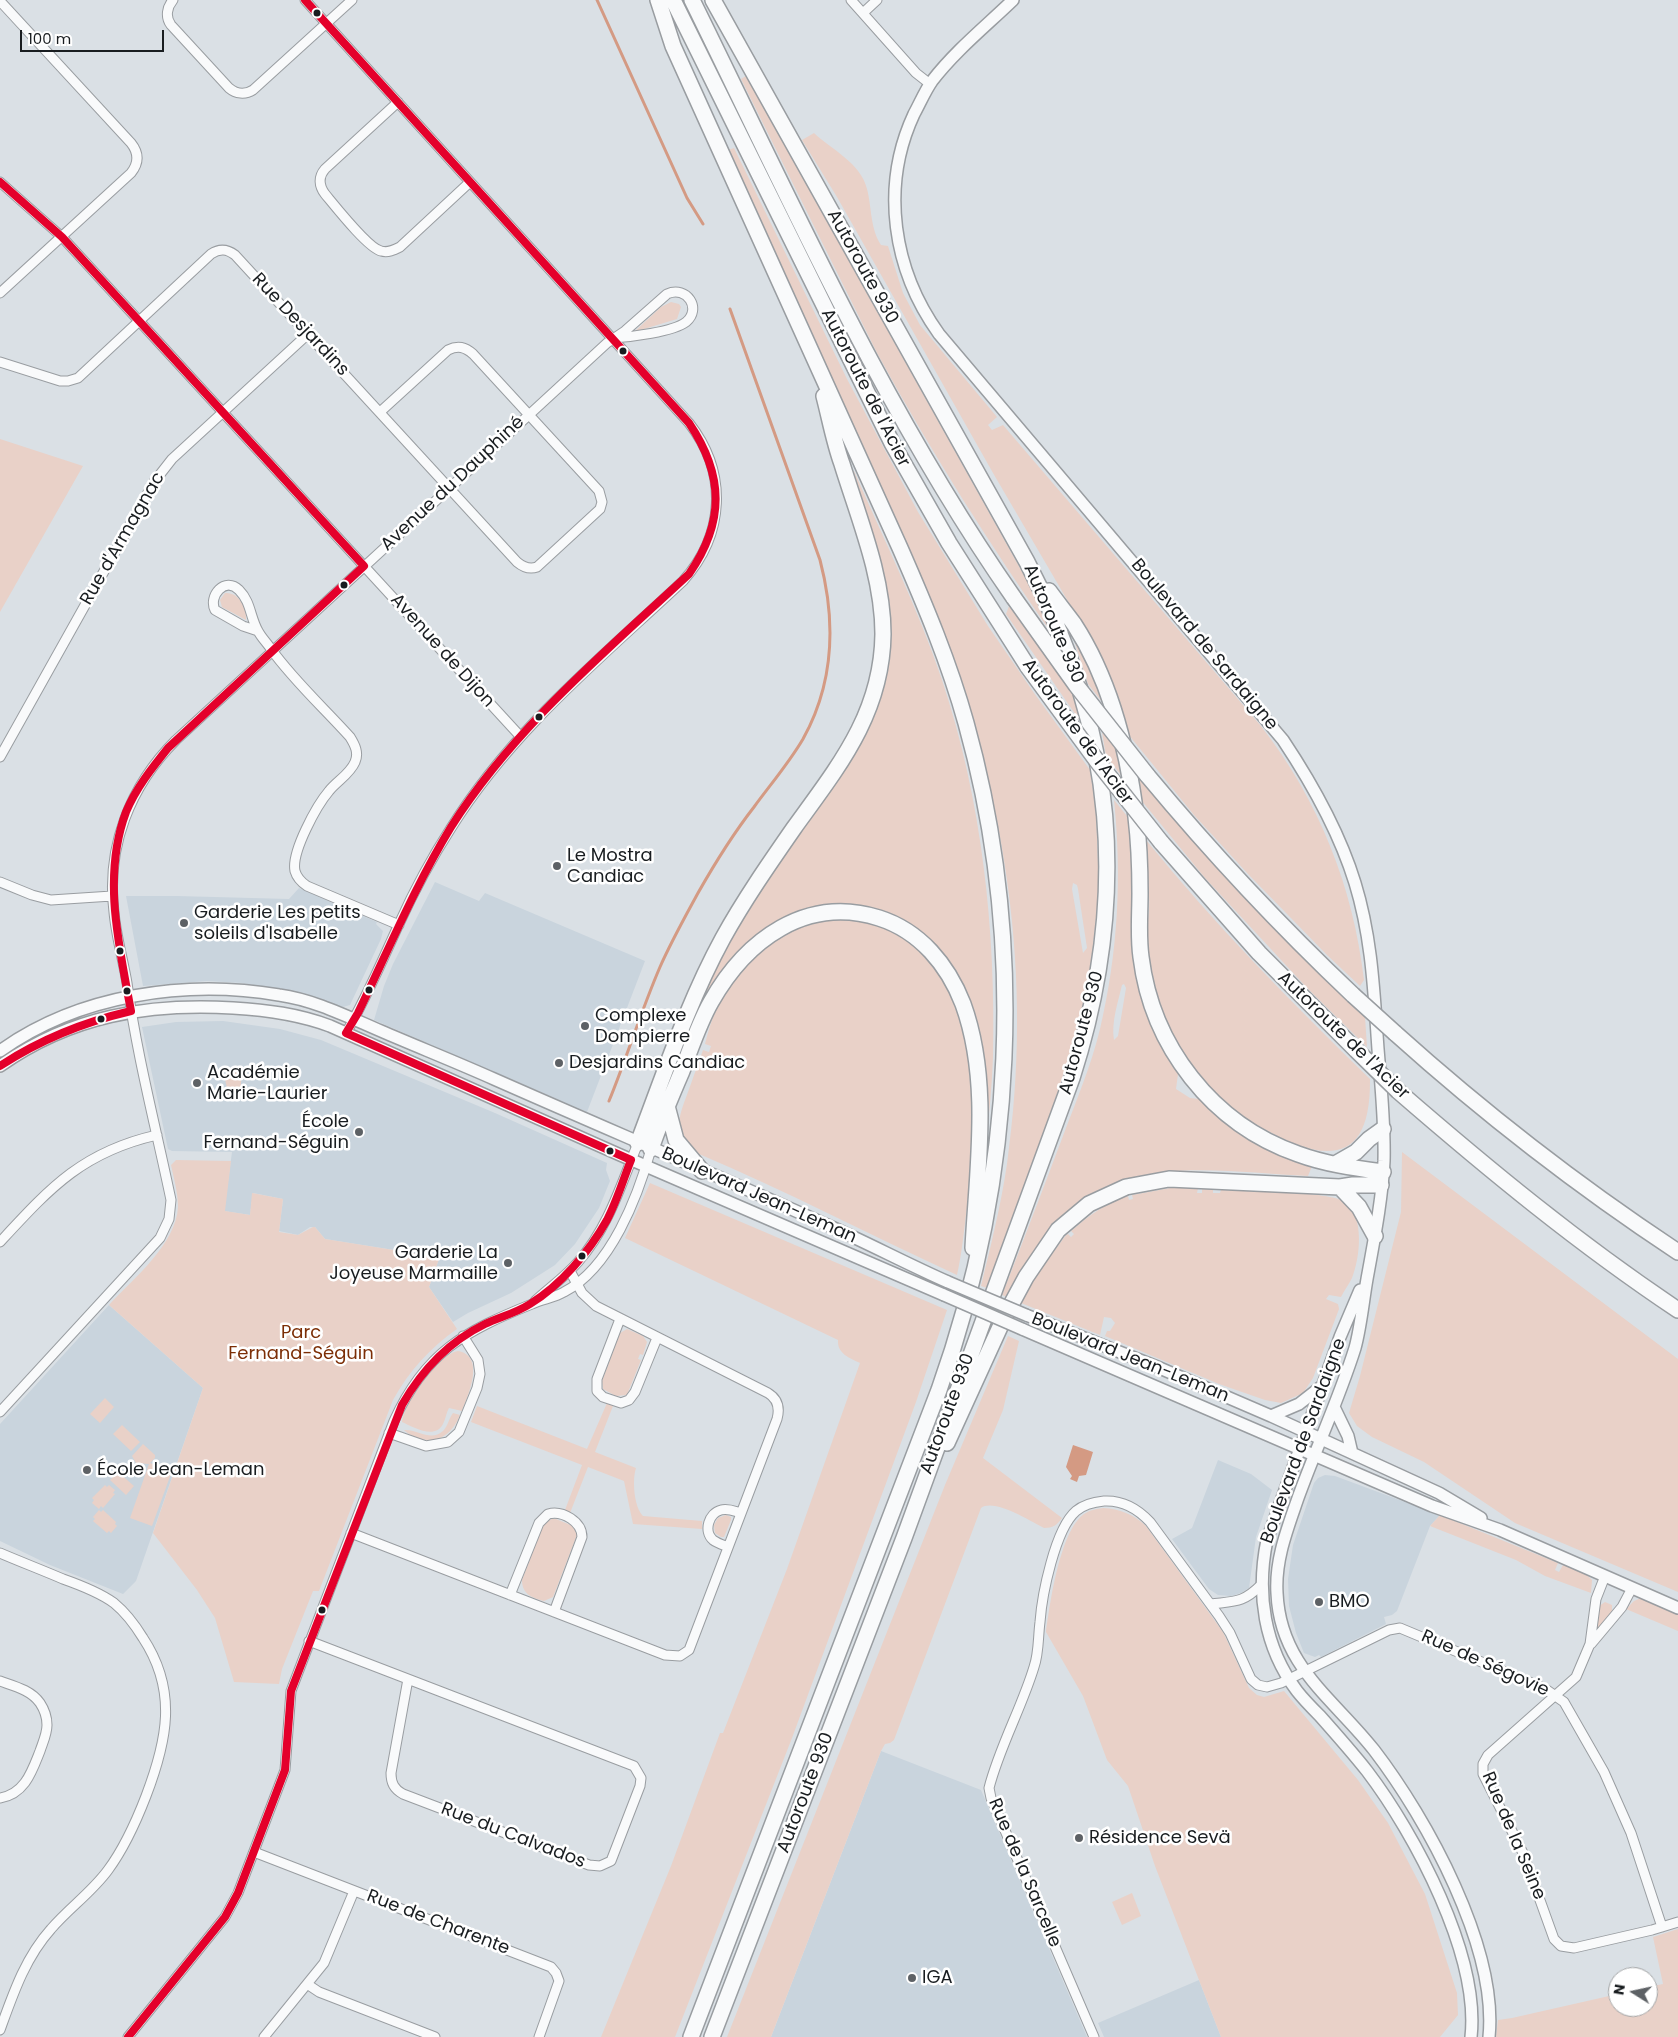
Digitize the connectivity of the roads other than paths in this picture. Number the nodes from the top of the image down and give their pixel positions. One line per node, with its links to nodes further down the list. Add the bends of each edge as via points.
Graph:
1 (173, 0): 13 (street, via 167,13 170,25 229,88 240,93 253,90)
2 (305, 0): 13 (street)
3 (352, 0): 13 (street)
4 (658, 0): 23 (highway, Autoroute 930, via 673,46)
5 (673, 0): 62 (highway, Autoroute de l'Acier, bridge, via 880,421 949,543 1028,667 1097,761 1161,842 1259,953 1398,1090 1506,1183)
6 (692, 0): 56 (highway, Autoroute de l'Acier, bridge, via 877,374 948,498 1076,685 1197,834 1353,995 1473,1101 1610,1206)
7 (713, 0): 29 (highway, Autoroute 930)
8 (852, 0): 12 (street)
9 (877, 0): 12 (street)
10 (1013, 0): 14 (street, Boulevard de Sardaigne)
11 (0, 1): 18 (street, via 137,153 137,163 131,173)
12 (863, 12): 14 (street, via 916,74)
13 (326, 24): 15 (street)
14 (930, 84): 45 (street, Boulevard de Sardaigne, via 908,130 896,176 897,239 910,284 939,334 1265,717 1310,780 1347,859 1367,931 1375,988)
15 (398, 102): 17 (street); 17 (street, via 325,169 320,178 322,190 370,245 381,252 400,247)
16 (0, 182): 18 (street, Avenue de Dijon)
17 (470, 182): 22 (street)
18 (62, 237): 19 (street); 20 (street, Avenue de Dijon)
19 (0, 293)
20 (140, 321): 21 (street, Rue Desjardins, via 211,254 226,250 235,255); 24 (street, via 73,381 60,381); 25 (street, Avenue de Dijon)
21 (308, 334): 25 (street, Rue d'Armagnac); 26 (street, Rue Desjardins)
22 (613, 338): 22 (street, Avenue du Dauphiné, via 647,334 682,324 691,315 691,302 686,294 672,292); 27 (street, Avenue du Dauphiné); 33 (street, via 690,423 705,446 716,486 713,528 702,556 683,580)
23 (813, 354): 47 (highway, via 879,589 883,634 878,680 853,744 764,871 714,955 700,984); 60 (highway, Autoroute 930, via 940,644 967,725 990,839 1002,935 1004,1061 996,1164)
24 (0, 362)
25 (223, 412): 30 (street, Avenue de Dijon); 34 (street, Rue d'Armagnac, via 172,459 154,482)
26 (380, 412): 27 (street, via 448,350 460,346 473,354); 28 (street, Rue Desjardins)
27 (528, 415): 28 (street, Avenue du Dauphiné); 28 (street, Rue Desjardins, via 599,491 602,502 597,512 536,567 530,568 518,562)
28 (449, 488): 30 (street, Avenue du Dauphiné)
29 (1027, 562): 49 (highway, via 1084,641 1102,678 1119,726 1136,819 1144,974 1151,1005 1165,1038 1196,1084 1239,1124 1286,1150); 79 (highway, Autoroute 930, via 1051,609 1074,669 1098,765 1107,852 1102,952 1090,1016 1072,1078)
30 (364, 566): 32 (street, Avenue du Dauphiné); 33 (street, Avenue de Dijon)
31 (258, 631): 31 (street, via 244,595 231,584 223,585 215,598 215,610); 32 (street)
32 (273, 651): 36 (street, Avenue du Dauphiné, via 176,740 149,771 129,806 119,835); 37 (street, via 350,737 356,750 352,768 330,790 314,814 296,857 297,876 307,886)
33 (520, 736): 37 (street, via 452,826)
34 (0, 756)
35 (0, 882): 36 (street, via 51,900)
36 (112, 896): 38 (street, Avenue du Dauphiné)
37 (398, 924): 40 (street)
38 (128, 998): 39 (street, Avenue du Dauphiné); 40 (street, Boulevard Jean-Leman, via 187,991 246,991 299,999); 42 (street, Boulevard Jean-Leman, via 56,1019)
39 (130, 1011): 41 (street, Boulevard Jean-Leman, via 188,1006 272,1010 302,1016); 43 (street, Boulevard Jean-Leman, via 88,1021 36,1044); 46 (street, Avenue du Dauphiné)
40 (354, 1020): 41 (street); 47 (street, Boulevard Jean-Leman)
41 (346, 1033): 48 (street, Boulevard Jean-Leman)
42 (0, 1051)
43 (0, 1066)
44 (667, 1106): 47 (highway); 51 (highway, via 676,1140); 60 (highway, via 711,1002 738,964 765,938 802,918 836,912 876,917 908,932 932,952 946,970 961,998 973,1041 979,1116)
45 (1383, 1129): 49 (highway, via 1356,1152); 52 (street, Boulevard de Sardaigne)
46 (157, 1134): 55 (street, via 114,1147 76,1169 46,1192); 68 (street, Avenue du Dauphiné, via 171,1205 160,1238)
47 (645, 1146): 48 (street); 50 (street); 51 (street, Boulevard Jean-Leman)
48 (631, 1160): 50 (street, Boulevard Jean-Leman); 57 (street, via 607,1219)
49 (1335, 1164): 52 (highway)
50 (646, 1166): 59 (street, via 615,1239); 73 (street, Boulevard Jean-Leman, bridge)
51 (702, 1170): 69 (street, Boulevard Jean-Leman, bridge, via 948,1282)
52 (1382, 1178): 53 (highway); 54 (street, Boulevard de Sardaigne)
53 (1340, 1187): 54 (highway, via 1359,1206); 79 (highway, via 1160,1179 1110,1193 1073,1216 1045,1247 1014,1298)
54 (1375, 1236): 58 (street, Boulevard de Sardaigne)
55 (0, 1242)
56 (1678, 1252)
57 (570, 1270): 59 (street); 61 (street)
58 (1369, 1270): 66 (street, Boulevard de Sardaigne); 67 (street, Boulevard de Sardaigne, via 1356,1344)
59 (576, 1284): 61 (street, via 563,1293); 63 (street, via 589,1301)
60 (971, 1287): 107 (highway, Autoroute 930, via 936,1396)
61 (533, 1303): 64 (street)
62 (1678, 1310)
63 (620, 1319): 65 (street); 65 (street, via 597,1380 597,1391 604,1397 621,1402 632,1397)
64 (463, 1336): 71 (street, via 436,1357 419,1376); 71 (street, via 475,1355 480,1374 460,1432 448,1442 433,1446 420,1445)
65 (657, 1338): 76 (street, via 768,1394 778,1403 777,1419)
66 (1323, 1384): 69 (street, via 1299,1404); 70 (street, Boulevard de Sardaigne)
67 (1334, 1407): 72 (street, Boulevard de Sardaigne); 74 (street)
68 (0, 1412)
69 (1271, 1416): 70 (street, Boulevard Jean-Leman)
70 (1305, 1431): 72 (street, Boulevard Jean-Leman); 73 (street, Boulevard de Sardaigne)
71 (389, 1432): 78 (street)
72 (1321, 1439): 74 (street, Boulevard Jean-Leman); 75 (street, Boulevard de Sardaigne)
73 (1299, 1449): 75 (street, Boulevard Jean-Leman); 83 (street, Boulevard de Sardaigne, via 1267,1540)
74 (1352, 1453): 77 (street, Boulevard Jean-Leman, via 1440,1493)
75 (1314, 1455): 77 (street, Boulevard Jean-Leman, via 1432,1506); 91 (street, Boulevard de Sardaigne, via 1286,1533 1277,1575 1282,1625 1290,1649)
76 (741, 1513): 80 (street); 80 (street, via 718,1510 709,1521 711,1537)
77 (1500, 1530): 82 (street, Boulevard Jean-Leman)
78 (350, 1533): 85 (street); 89 (street)
79 (904, 1538): 108 (highway, Autoroute 930)
80 (728, 1547): 88 (street, via 690,1646 680,1656 665,1655)
81 (0, 1553): 102 (street, via 82,1586 120,1609 155,1660 164,1690 166,1718 159,1761 127,1840 100,1880 52,1928 35,1950 14,1989)
82 (1605, 1576): 84 (street, Boulevard Jean-Leman); 90 (street, Rue de la Seine, via 1596,1598)
83 (1261, 1585): 86 (street, via 1242,1600); 93 (street, Boulevard de Sardaigne, via 1268,1634)
84 (1632, 1588): 87 (street, Boulevard Jean-Leman); 90 (street, Rue de la Seine, via 1622,1607)
85 (510, 1595): 88 (street); 88 (street, via 539,1523 548,1514 573,1520 582,1531 582,1537)
86 (1211, 1604): 93 (street, Rue de la Sarcelle, via 1230,1633 1253,1681 1269,1687); 109 (street, Rue de la Sarcelle, via 1155,1528 1136,1509 1108,1501 1089,1504 1076,1511 1064,1527 1044,1595 1035,1666 990,1786 991,1798)
87 (1678, 1608)
88 (554, 1612)
89 (310, 1641): 92 (street, Rue du Calvados); 97 (street, via 290,1697 285,1770)
90 (1590, 1644): 95 (street, Rue de la Seine, via 1576,1677)
91 (1304, 1672): 93 (street, Rue de Ségovie); 95 (street, Rue de Ségovie, via 1389,1630 1400,1628); 111 (street, Boulevard de Sardaigne, via 1382,1762 1434,1843 1480,1955 1489,1998)
92 (408, 1679): 92 (street, Rue du Calvados, via 634,1766 641,1778 640,1786 611,1861 600,1866 588,1865 396,1789 391,1773)
93 (1289, 1679): 110 (street, Boulevard de Sardaigne, via 1369,1773 1424,1864 1463,1964 1471,2004)
94 (0, 1681): 96 (street, via 34,1696 43,1708 48,1724 28,1779 19,1790)
95 (1556, 1695): 100 (street, Rue de Ségovie, via 1564,1702 1582,1732 1616,1799 1639,1854); 100 (street, Rue de la Seine, via 1488,1755 1482,1769 1523,1853 1553,1936 1561,1946 1574,1948)
96 (0, 1798)
97 (254, 1852): 98 (street, Rue de Charente); 103 (street, via 229,1911)
98 (354, 1891): 101 (street, via 327,1958); 106 (street, Rue de Charente, via 551,1967 559,1981)
99 (1678, 1922): 100 (street, Rue de la Seine)
100 (1662, 1927)
101 (307, 1984): 104 (street); 105 (street, via 319,1992)
102 (0, 2030)
103 (128, 2037)
104 (264, 2037)
105 (435, 2037)
106 (539, 2037)
107 (690, 2037)
108 (712, 2037)
109 (1094, 2037)
110 (1471, 2037)
111 (1488, 2037)

